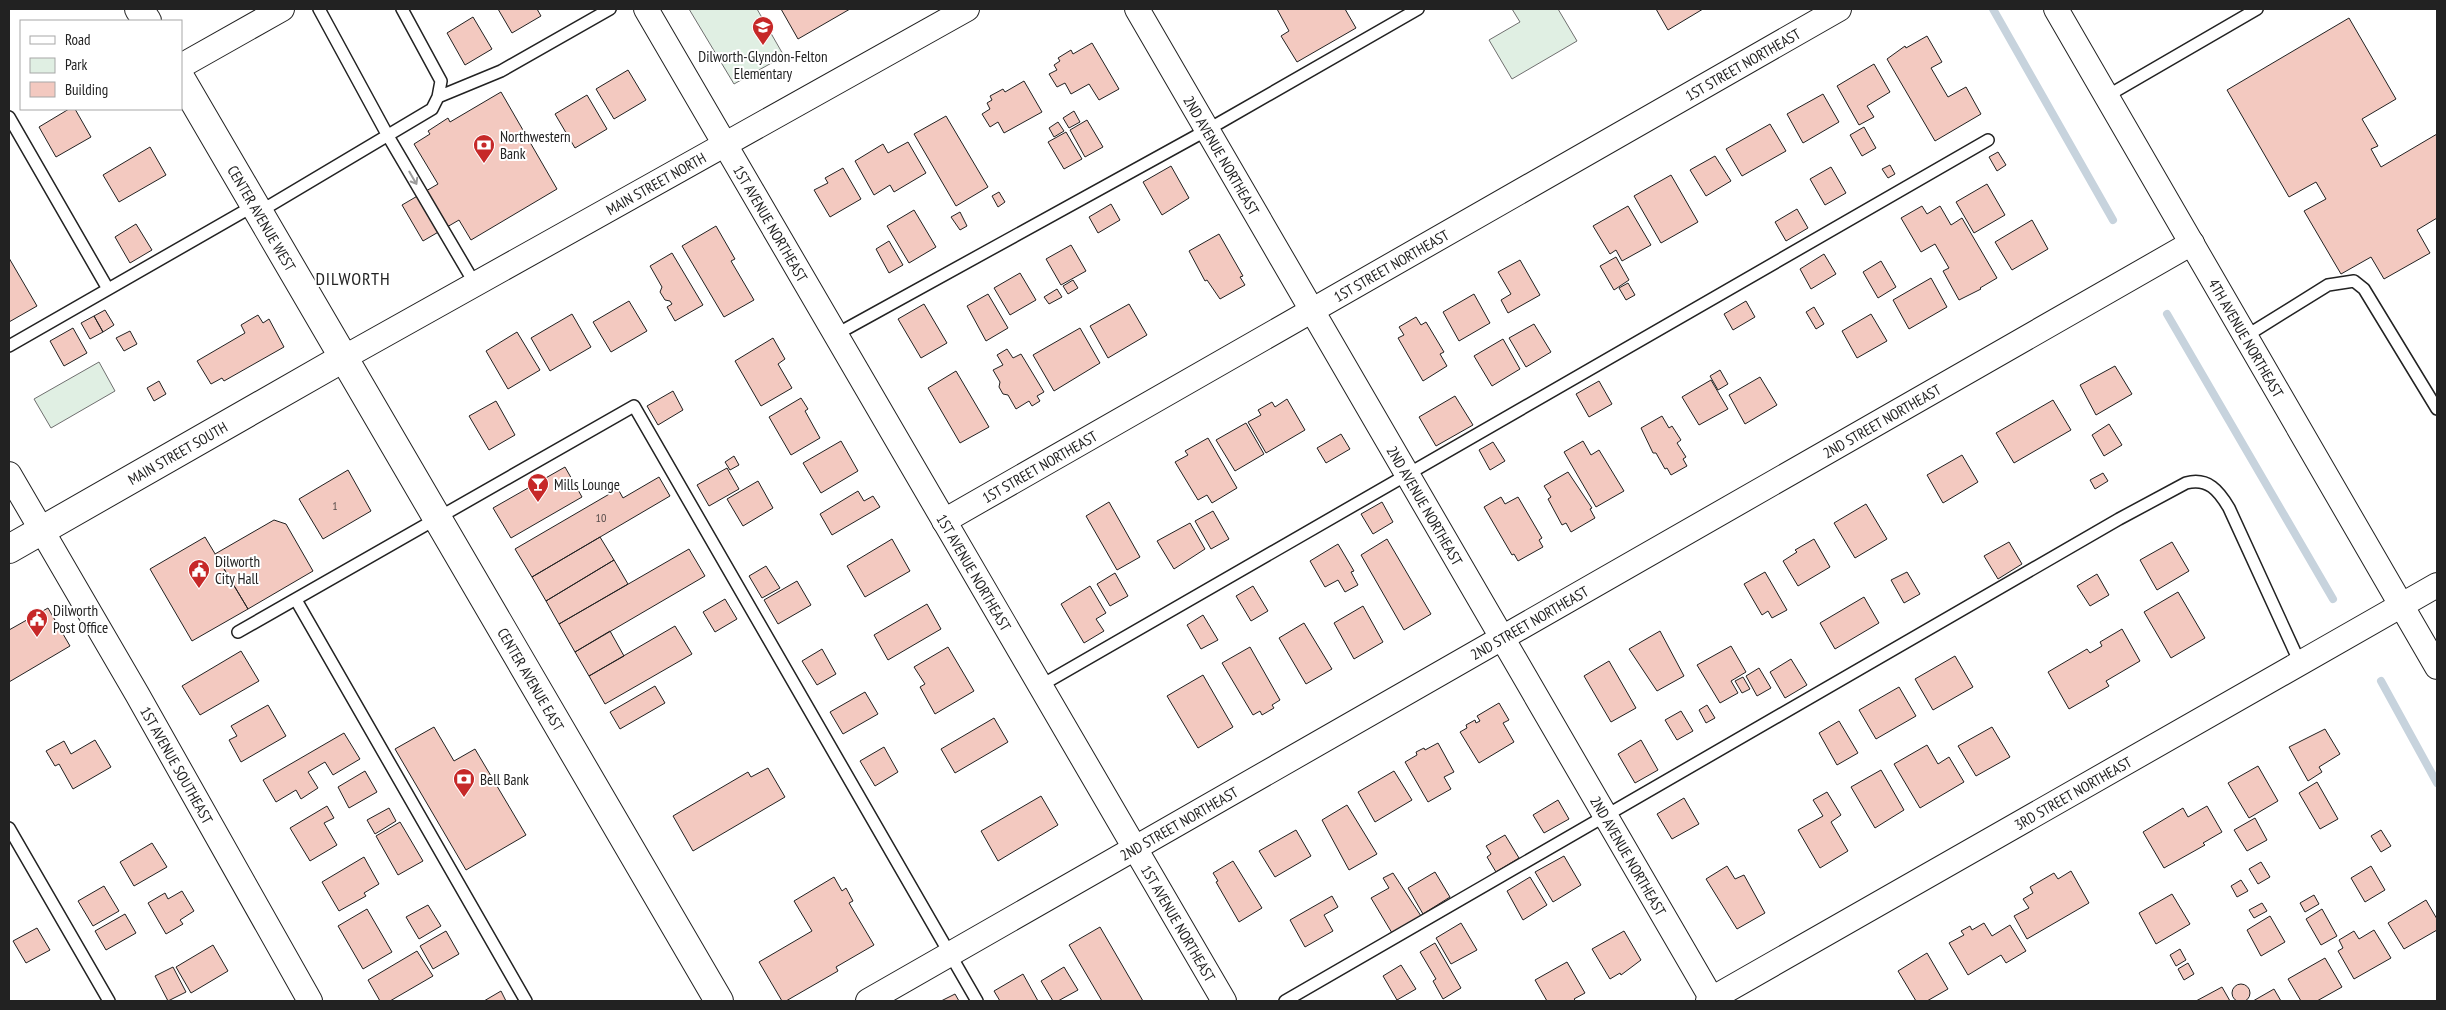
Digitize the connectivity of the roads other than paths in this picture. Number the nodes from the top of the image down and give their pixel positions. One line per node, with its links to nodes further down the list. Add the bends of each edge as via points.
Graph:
1 (139, 9): 13 (main road)
2 (282, 9): 14 (street)
3 (319, 9): 20 (lane)
4 (402, 9): 17 (lane, via 441,81)
5 (610, 9): 17 (lane, via 501,71)
6 (646, 9): 22 (street, 1ST AVENUE NORTHEAST)
7 (967, 9): 22 (street, MAIN STREET NORTH)
8 (1137, 9): 19 (street, 2ND AVENUE NORTHEAST)
9 (1418, 9): 19 (lane)
10 (1838, 9): 27 (street, 1ST STREET NORTHEAST)
11 (2056, 9): 16 (street, 4TH AVENUE NORTHEAST)
12 (2257, 9): 16 (lane)
13 (146, 20)
14 (182, 65)
15 (182, 81): 23 (main road, CENTER AVENUE WEST)
16 (2107, 96): 24 (street, 4TH AVENUE NORTHEAST)
17 (438, 97): 20 (lane, via 432,109)
18 (9, 117): 26 (lane)
19 (1207, 130): 27 (street, 2ND AVENUE NORTHEAST); 28 (lane)
20 (388, 136): 23 (lane); 25 (lane, one-way to 25)
21 (1988, 140): 34 (lane)
22 (725, 145): 25 (street, MAIN STREET NORTH); 28 (street, 1ST AVENUE NORTHEAST)
23 (257, 208): 26 (lane); 31 (main road, CENTER AVENUE WEST)
24 (2192, 243): 29 (street, 4TH AVENUE NORTHEAST); 43 (street, 2ND STREET NORTHEAST)
25 (475, 284): 31 (street, MAIN STREET NORTH)
26 (108, 289): 30 (lane)
27 (1312, 310): 34 (street, 2ND AVENUE NORTHEAST); 36 (street, 1ST STREET NORTHEAST)
28 (835, 335): 36 (street, 1ST AVENUE NORTHEAST)
29 (2246, 336): 32 (lane, via 2328,285 2354,282 2364,289); 41 (street, 4TH AVENUE NORTHEAST)
30 (9, 346)
31 (345, 357): 35 (main road, CENTER AVENUE EAST); 37 (main road, MAIN STREET SOUTH)
32 (2437, 409)
33 (9, 474): 37 (street, 1ST AVENUE SOUTHEAST)
34 (1408, 476): 43 (street, 2ND AVENUE NORTHEAST); 46 (lane)
35 (437, 520): 40 (lane); 50 (lane, via 634,406); 54 (main road, CENTER AVENUE EAST)
36 (944, 521): 46 (street, 1ST AVENUE NORTHEAST)
37 (42, 530): 38 (main road, MAIN STREET SOUTH); 52 (street, 1ST AVENUE SOUTHEAST)
38 (9, 549)
39 (2437, 585): 41 (street, 3RD STREET NORTHEAST)
40 (296, 600): 42 (lane); 53 (lane)
41 (2402, 605): 44 (street, 3RD STREET NORTHEAST); 45 (street, 4TH AVENUE NORTHEAST)
42 (238, 632)
43 (1502, 638): 47 (street, 2ND AVENUE NORTHEAST); 49 (street, 2ND STREET NORTHEAST)
44 (2300, 663): 47 (lane, via 2229,508 2219,491 2195,480 2119,519); 59 (street, 3RD STREET NORTHEAST)
45 (2437, 667)
46 (1040, 686): 49 (street, 1ST AVENUE NORTHEAST)
47 (1605, 816): 58 (lane); 59 (street, 2ND AVENUE NORTHEAST)
48 (9, 828): 51 (lane)
49 (1135, 848): 50 (street, 2ND STREET NORTHEAST); 57 (street, 1ST AVENUE NORTHEAST)
50 (950, 954): 55 (street, 2ND STREET NORTHEAST); 56 (lane)
51 (109, 1001)
52 (310, 1001)
53 (526, 1001)
54 (719, 1001)
55 (868, 1001)
56 (977, 1001)
57 (1224, 1001)
58 (1285, 1001)
59 (1711, 1001)

